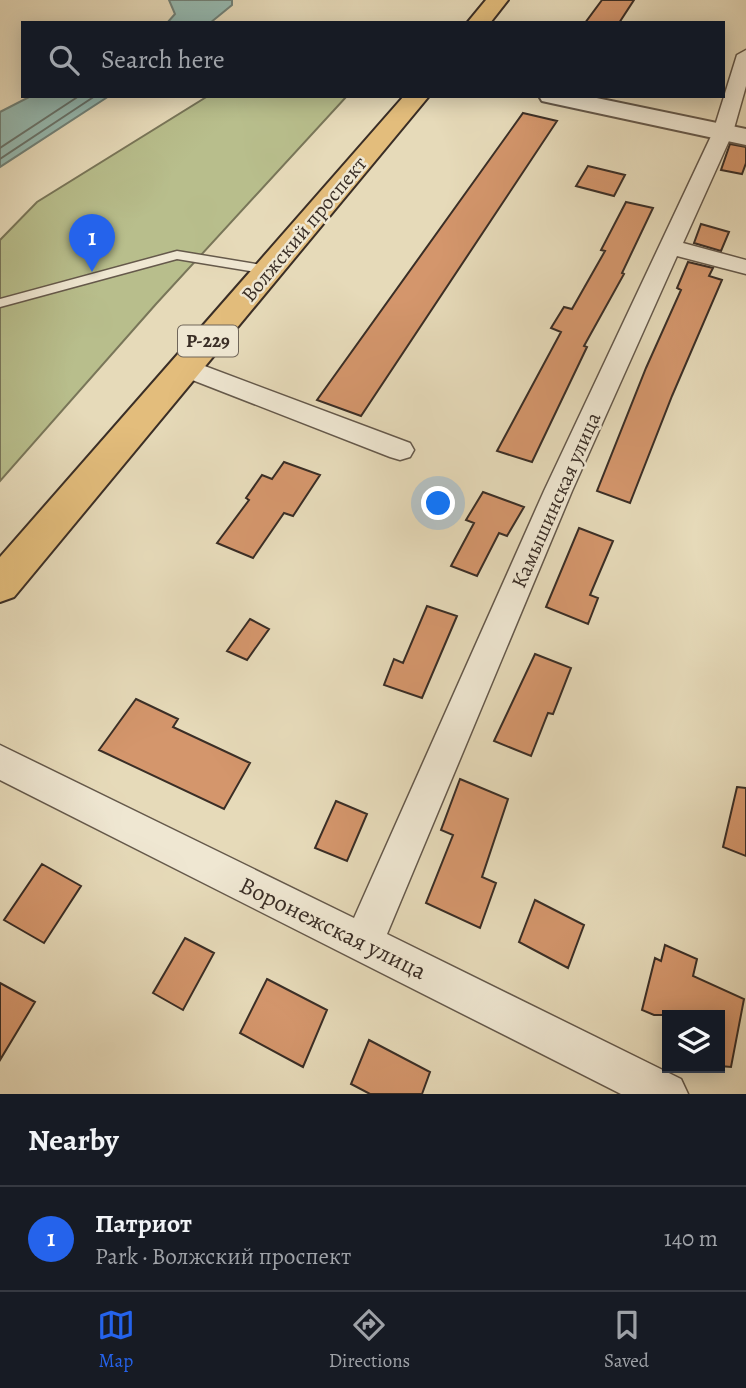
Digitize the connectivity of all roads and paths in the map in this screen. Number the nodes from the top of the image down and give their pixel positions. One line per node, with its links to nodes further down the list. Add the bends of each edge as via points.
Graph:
1 (497, 0): 2 (main road)
2 (480, 21)
3 (746, 55): 6 (street, Камышинская улица)
4 (415, 98): 9 (main road, Волжский проспект / Р-229)
5 (561, 98): 6 (street)
6 (734, 134): 7 (street, Камышинская улица)
7 (671, 247): 8 (street); 15 (street, Камышинская улица, via 558,491)
8 (746, 267)
9 (268, 270): 10 (lane, via 177,255); 11 (main road, Волжский проспект / Р-229)
10 (0, 303)
11 (186, 368): 12 (street); 13 (main road, Волжский проспект / Р-229)
12 (400, 450)
13 (0, 585)
14 (0, 762): 15 (street, Воронежская улица)
15 (363, 943): 16 (street, Воронежская улица)
16 (666, 1094)

